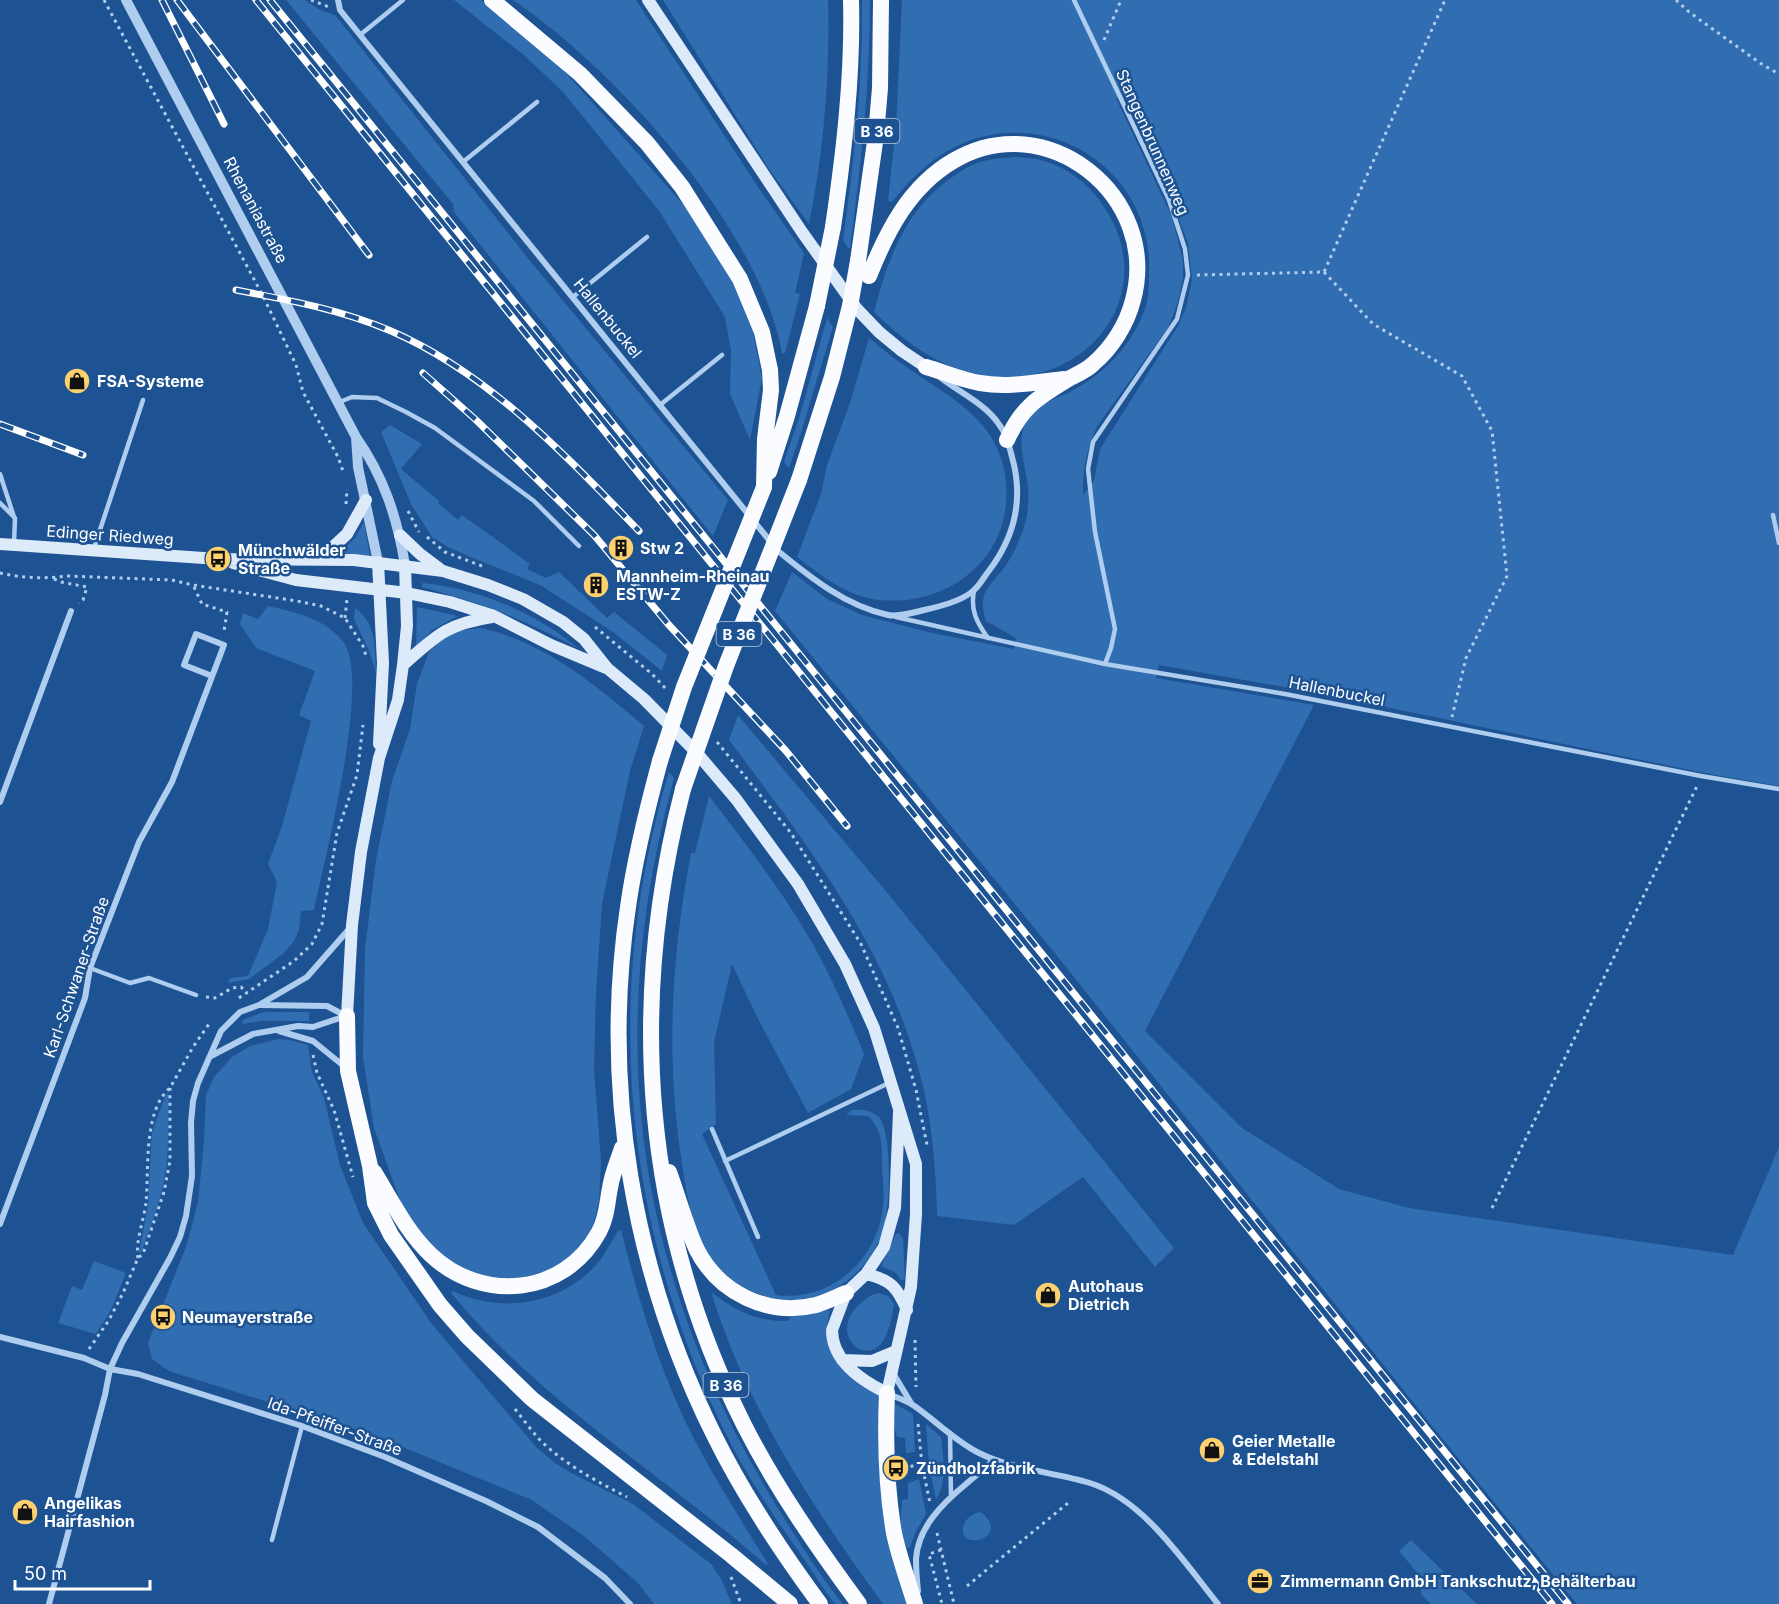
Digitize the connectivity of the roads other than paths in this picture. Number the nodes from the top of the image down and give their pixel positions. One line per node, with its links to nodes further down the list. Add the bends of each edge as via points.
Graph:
1 (126, 0): 19 (street, Rhenaniastraße)
2 (338, 0): 9 (street, Hallenbuckel, via 340,10)
3 (403, 0): 9 (lane)
4 (492, 0): 23 (highway, via 612,105 682,187 713,234 740,279 762,332 770,370)
5 (648, 0): 16 (main road, via 857,309 879,332)
6 (851, 0): 23 (highway, B 36, bridge, via 845,130 833,226 806,352)
7 (881, 0): 14 (highway, B 36, bridge, via 878,111)
8 (1074, 0): 47 (lane, Stangenbrunnenweg, via 1169,200 1185,249 1188,275 1177,319 1093,442 1088,469 1095,532 1115,629)
9 (360, 35): 11 (street, Hallenbuckel)
10 (537, 102): 11 (lane)
11 (463, 162): 13 (street, Hallenbuckel)
12 (647, 237): 13 (lane)
13 (573, 297): 20 (street, Hallenbuckel)
14 (850, 306): 17 (highway, via 906,204 923,183 953,160 1012,144 1061,153 1099,178 1112,193 1127,218 1137,255 1137,276 1128,316 1108,350 1092,366); 65 (highway, B 36, bridge, via 832,377 798,480 718,686 672,834 652,979 651,1084)
15 (722, 355): 20 (lane)
16 (927, 367): 17 (highway, via 995,385); 22 (street, via 982,407 998,423)
17 (1070, 378): 22 (highway, via 1025,409)
18 (143, 400): 34 (lane)
19 (338, 403): 21 (street, Rhenaniastraße); 33 (lane, via 352,397 377,398 435,428 534,501)
20 (660, 405): 44 (street, Hallenbuckel, via 778,551 827,589)
21 (356, 437): 25 (street, Rhenaniastraße); 29 (street, Rhenaniastraße, via 373,462)
22 (1007, 440): 41 (street, via 1018,490 1013,527 999,558)
23 (770, 445): 66 (highway, B 36, bridge, via 764,487 684,687 639,842 627,907 620,985 619,1070)
24 (0, 474): 28 (lane)
25 (366, 500): 36 (main road, via 346,534); 37 (street, Rhenaniastraße)
26 (0, 503): 28 (lane)
27 (1773, 515): 30 (lane)
28 (15, 518): 32 (lane)
29 (400, 535): 38 (street, Rhenaniastraße); 39 (main road)
30 (1779, 543)
31 (0, 544): 32 (main road, Edinger Riedweg)
32 (14, 545): 34 (main road, Edinger Riedweg)
33 (579, 546)
34 (93, 551): 35 (main road, Edinger Riedweg)
35 (218, 559): 36 (main road, Edinger Riedweg); 40 (main road, Edinger Riedweg, via 296,580)
36 (320, 559): 37 (main road, Edinger Riedweg)
37 (378, 562): 38 (main road, Edinger Riedweg); 40 (main road)
38 (405, 565): 39 (main road, Edinger Riedweg); 42 (main road, Rhenaniastraße)
39 (443, 571): 49 (main road, via 523,599 563,622 584,639)
40 (381, 589): 42 (main road, Edinger Riedweg); 51 (main road)
41 (974, 591): 44 (street, Hallenbuckel, via 937,607); 46 (lane, via 974,614)
42 (407, 593): 45 (main road, Edinger Riedweg); 48 (main road, Rhenaniastraße)
43 (71, 611): 53 (street)
44 (890, 615): 46 (lane, Hallenbuckel)
45 (494, 616): 48 (main road, via 448,628); 49 (main road, Edinger Riedweg)
46 (988, 638): 47 (lane, Hallenbuckel)
47 (1105, 664): 52 (lane, Hallenbuckel, via 1285,694)
48 (403, 665): 51 (main road, Rhenaniastraße, via 398,700)
49 (607, 668): 62 (main road, via 696,752 798,884 845,964 874,1028)
50 (212, 676): 50 (street, Karl-Schwaner-Straße, via 224,645 196,634 184,665); 55 (street, Karl-Schwaner-Straße, via 172,782 139,842)
51 (379, 758): 54 (main road)
52 (1779, 789)
53 (0, 802)
54 (352, 925): 57 (street, via 307,977); 58 (main road)
55 (90, 968): 56 (lane, via 130,983 149,978); 69 (street, Karl-Schwaner-Straße, via 85,998)
56 (196, 995)
57 (259, 1005): 58 (street, via 327,1006); 60 (street, via 240,1012 221,1030)
58 (347, 1016): 59 (street, via 313,1027); 61 (highway)
59 (276, 1030): 60 (street, via 253,1034); 61 (street, via 313,1041)
60 (210, 1056): 77 (street, via 193,1101 192,1176 180,1237)
61 (348, 1071): 68 (highway)
62 (891, 1082): 63 (main road); 67 (lane)
63 (898, 1112): 71 (main road, via 895,1208 884,1247); 73 (main road, via 916,1164 913,1265)
64 (712, 1129): 67 (lane)
65 (656, 1138): 72 (highway, via 696,1248 718,1280 765,1306 790,1309 816,1305); 90 (highway, B 36, via 680,1264 713,1356 744,1425 781,1490)
66 (624, 1142): 68 (highway, via 607,1211 591,1245 561,1272 522,1286 481,1284 444,1266 403,1222); 89 (highway, B 36, via 635,1210 680,1361 744,1490)
67 (725, 1161): 70 (lane)
68 (370, 1166): 88 (highway, via 375,1203 391,1235 467,1336 532,1399)
69 (0, 1224)
70 (758, 1237)
71 (866, 1274): 72 (main road); 73 (main road, via 894,1286)
72 (846, 1293): 76 (main road, via 832,1330)
73 (907, 1311): 75 (main road)
74 (0, 1337): 77 (street, Ida-Pfeiffer-Straße, via 84,1358)
75 (896, 1351): 76 (main road, via 872,1361); 78 (main road)
76 (842, 1360): 79 (main road, via 857,1375)
77 (110, 1369): 81 (street, Ida-Pfeiffer-Straße, via 138,1374); 86 (street)
78 (892, 1369): 79 (main road); 80 (street)
79 (887, 1393): 80 (street); 91 (highway, via 889,1498 895,1534)
80 (911, 1404): 82 (street)
81 (302, 1426): 85 (lane); 87 (street, Ida-Pfeiffer-Straße, via 385,1457 538,1527 605,1578)
82 (950, 1432): 83 (street); 84 (lane)
83 (993, 1460): 84 (street); 92 (street, via 1091,1483 1122,1499 1169,1544)
84 (951, 1496): 91 (street, via 918,1544)
85 (272, 1540)
86 (49, 1604)
87 (630, 1604)
88 (790, 1604)
89 (820, 1604)
90 (859, 1604)
91 (917, 1604)
92 (1218, 1604)

